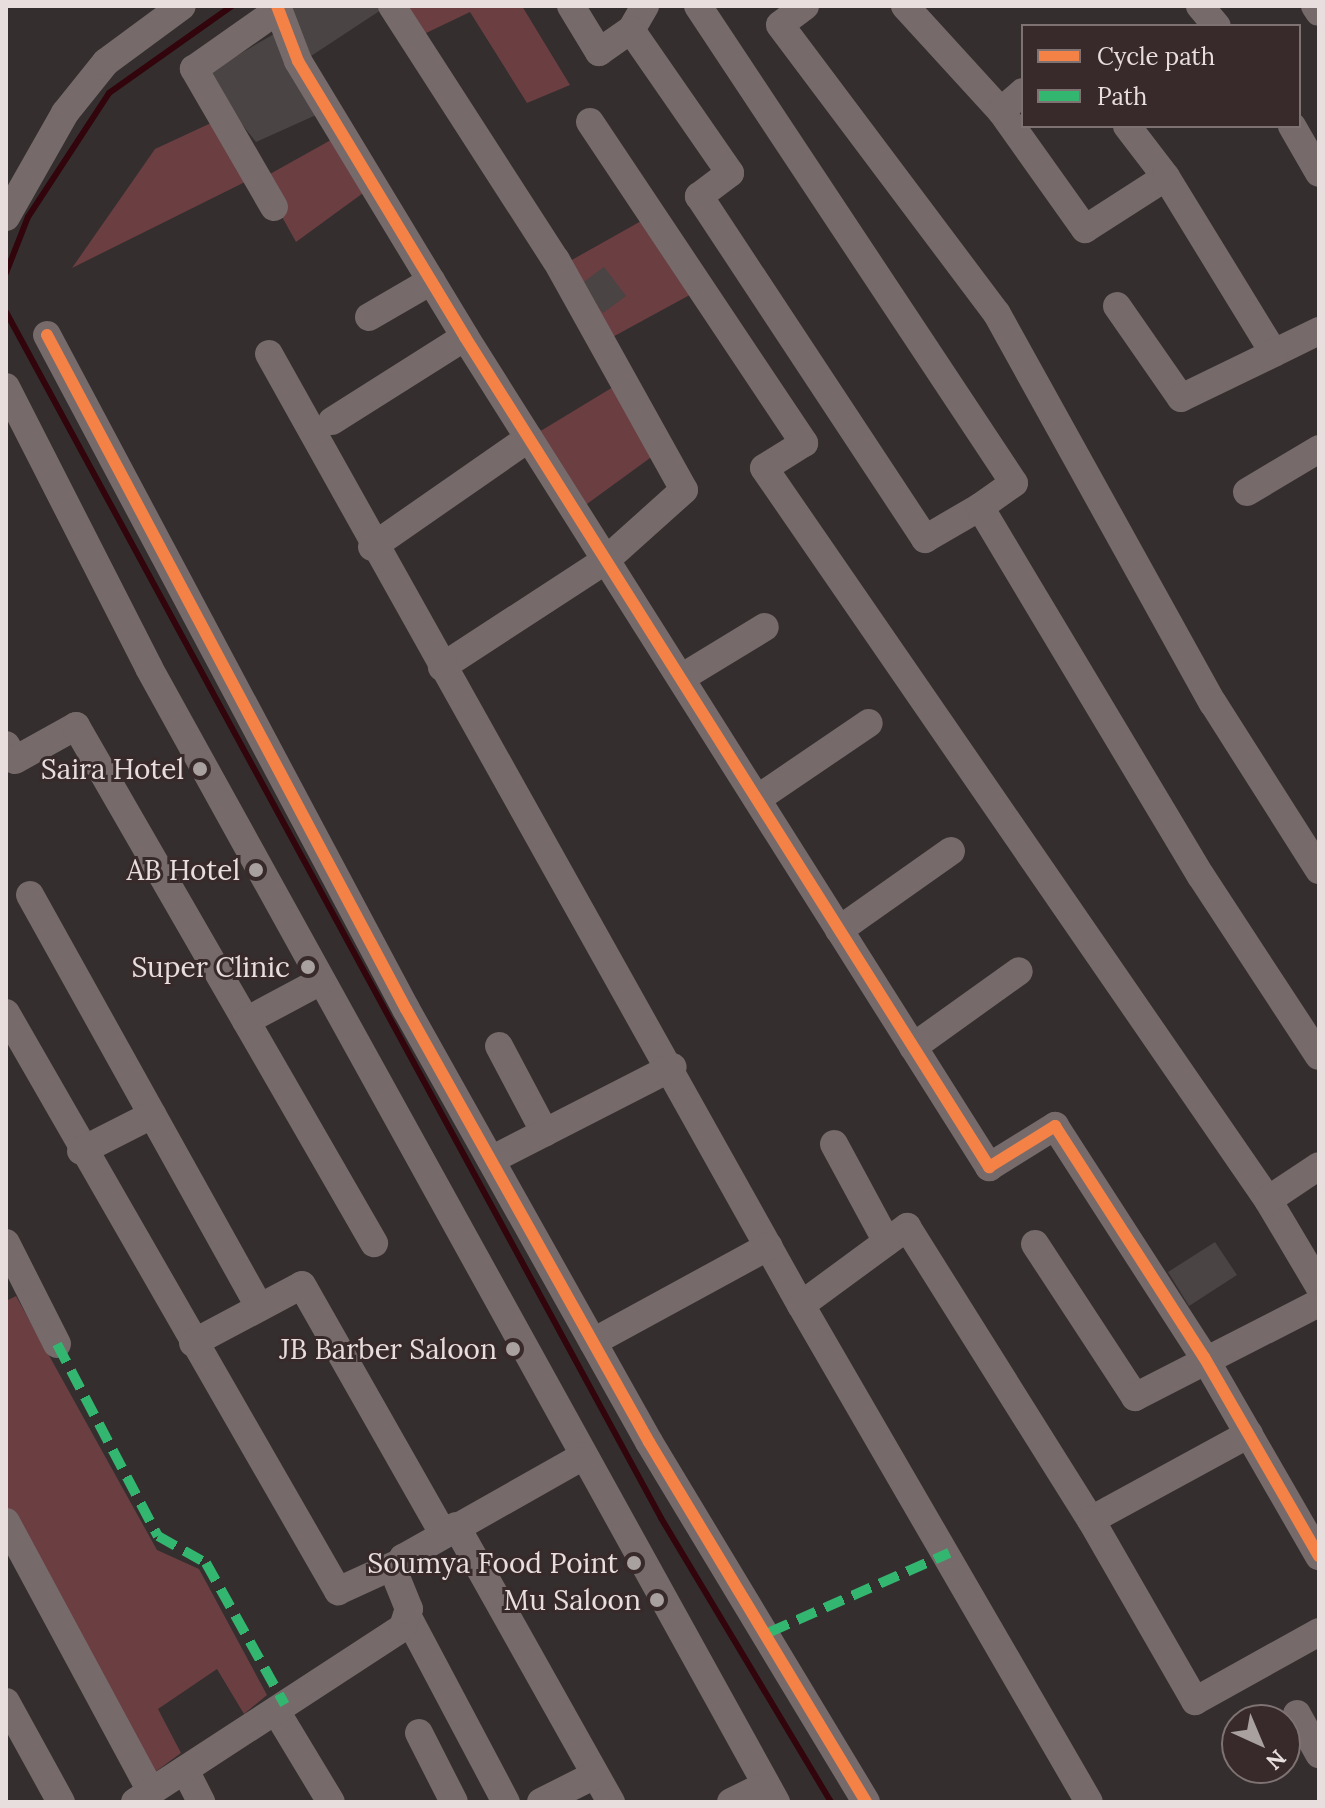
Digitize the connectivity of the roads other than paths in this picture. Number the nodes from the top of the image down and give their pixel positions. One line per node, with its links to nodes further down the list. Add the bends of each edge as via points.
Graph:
1 (182, 6): 11 (street)
2 (392, 6): 38 (street, via 556,260 684,490)
3 (571, 6): 12 (street, via 599,52)
4 (698, 6): 36 (street, via 1014,483)
5 (805, 6): 46 (street, via 780,25 997,314 1213,703)
6 (905, 6): 15 (street)
7 (1200, 6): 13 (street)
8 (1315, 6): 10 (street)
9 (278, 8): 21 (street, via 194,69); 23 (street, via 298,61)
10 (1319, 12)
11 (147, 15): 22 (street, via 65,113)
12 (638, 18): 36 (street, via 730,173 699,196 925,539)
13 (1215, 24)
14 (1021, 94): 15 (street)
15 (1001, 111): 20 (street, via 1085,229)
16 (590, 122): 63 (street, via 804,443 764,468)
17 (1129, 128): 20 (street)
18 (1293, 128): 19 (street)
19 (1319, 173)
20 (1166, 177): 29 (street)
21 (274, 207)
22 (7, 215)
23 (431, 281): 25 (street); 28 (street)
24 (1117, 306): 29 (street, via 1181,398)
25 (369, 317)
26 (1319, 331): 29 (street)
27 (47, 335): 61 (street)
28 (465, 337): 32 (street); 33 (street)
29 (1274, 353)
30 (269, 354): 37 (street)
31 (6, 387): 50 (street)
32 (332, 421)
33 (529, 438): 37 (street); 38 (street)
34 (1319, 449): 35 (street)
35 (1247, 492)
36 (980, 507): 55 (street, via 1201,876)
37 (372, 547): 40 (street)
38 (606, 560): 40 (street); 41 (street)
39 (765, 627): 41 (street)
40 (442, 667): 56 (street)
41 (681, 678): 44 (street)
42 (869, 723): 44 (street)
43 (6, 745): 52 (street, via 15,760 76,726)
44 (757, 799): 48 (street)
45 (951, 851): 48 (street)
46 (1319, 870)
47 (30, 895): 57 (street)
48 (839, 930): 54 (street)
49 (1019, 971): 54 (street)
50 (321, 981): 52 (street); 78 (street)
51 (6, 1013): 60 (street)
52 (246, 1021): 66 (street)
53 (499, 1046): 58 (street)
54 (913, 1047): 76 (street, via 989,1167 1055,1126)
55 (1319, 1056)
56 (673, 1067): 58 (street); 68 (street)
57 (152, 1115): 60 (street); 72 (street)
58 (545, 1133): 61 (street)
59 (834, 1144): 64 (street)
60 (81, 1151): 74 (street)
61 (491, 1160): 73 (street)
62 (1319, 1166): 63 (street)
63 (1268, 1200): 69 (street)
64 (887, 1242): 71 (street); 79 (street, via 907,1227)
65 (6, 1243): 75 (street)
66 (374, 1243)
67 (1035, 1244): 76 (street, via 1135,1397)
68 (769, 1246): 71 (street); 73 (street)
69 (1319, 1286)
70 (1319, 1303): 76 (street)
71 (801, 1305): 104 (street)
72 (259, 1306): 74 (street); 81 (street, via 302,1285)
73 (593, 1342): 103 (street)
74 (193, 1343): 83 (street, via 338,1591)
75 (57, 1344)
76 (1204, 1357): 77 (street)
77 (1249, 1434): 79 (street); 82 (street)
78 (583, 1456): 81 (street); 93 (street)
79 (1091, 1520): 85 (street, via 1195,1701)
80 (6, 1522): 94 (street)
81 (450, 1529): 83 (street); 92 (street)
82 (1319, 1556)
83 (397, 1564): 84 (street)
84 (409, 1619): 87 (street); 99 (street)
85 (1319, 1632)
86 (6, 1702): 95 (street)
87 (276, 1711): 91 (street); 97 (street)
88 (1301, 1721): 90 (street)
89 (419, 1733): 98 (street)
90 (1319, 1754)
91 (185, 1770): 94 (street); 96 (street)
92 (595, 1775): 100 (street); 101 (street)
93 (771, 1793): 102 (street)
94 (143, 1796)
95 (61, 1802)
96 (201, 1802)
97 (331, 1802)
98 (454, 1802)
99 (506, 1802)
100 (541, 1802)
101 (611, 1802)
102 (731, 1802)
103 (866, 1802)
104 (1089, 1802)

